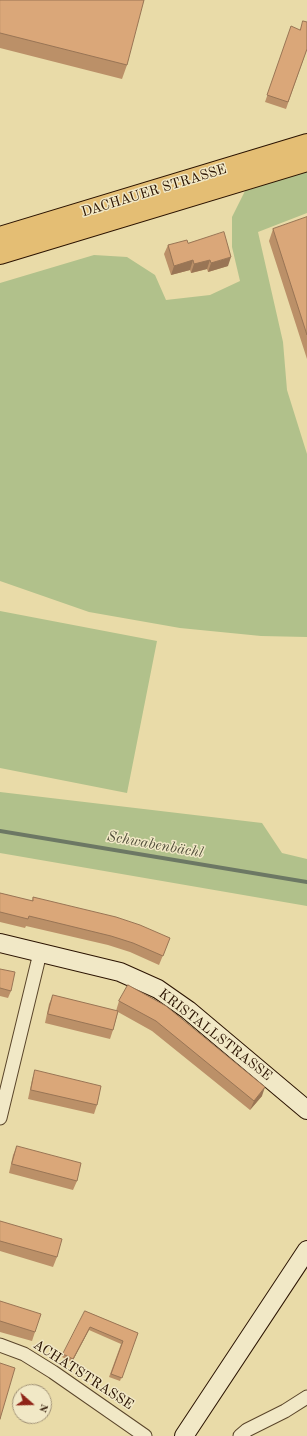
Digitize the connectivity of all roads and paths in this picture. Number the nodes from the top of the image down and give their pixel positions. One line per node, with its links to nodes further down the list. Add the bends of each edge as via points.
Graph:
1 (307, 144): 3 (main road, DACHAUER STRASSE)
2 (307, 161): 4 (main road, DACHAUER STRASSE)
3 (0, 237)
4 (0, 254)
5 (0, 943): 6 (street, KRISTALLSTRASSE)
6 (40, 953): 7 (street, KRISTALLSTRASSE, via 120,972 158,989 188,1010); 8 (street)
7 (307, 1110)
8 (0, 1118)
9 (307, 1250): 13 (street)
10 (0, 1345): 12 (street, ACHATSTRASSE, via 24,1354 53,1372)
11 (307, 1397): 14 (street)
12 (145, 1436)
13 (184, 1436)
14 (240, 1436)

